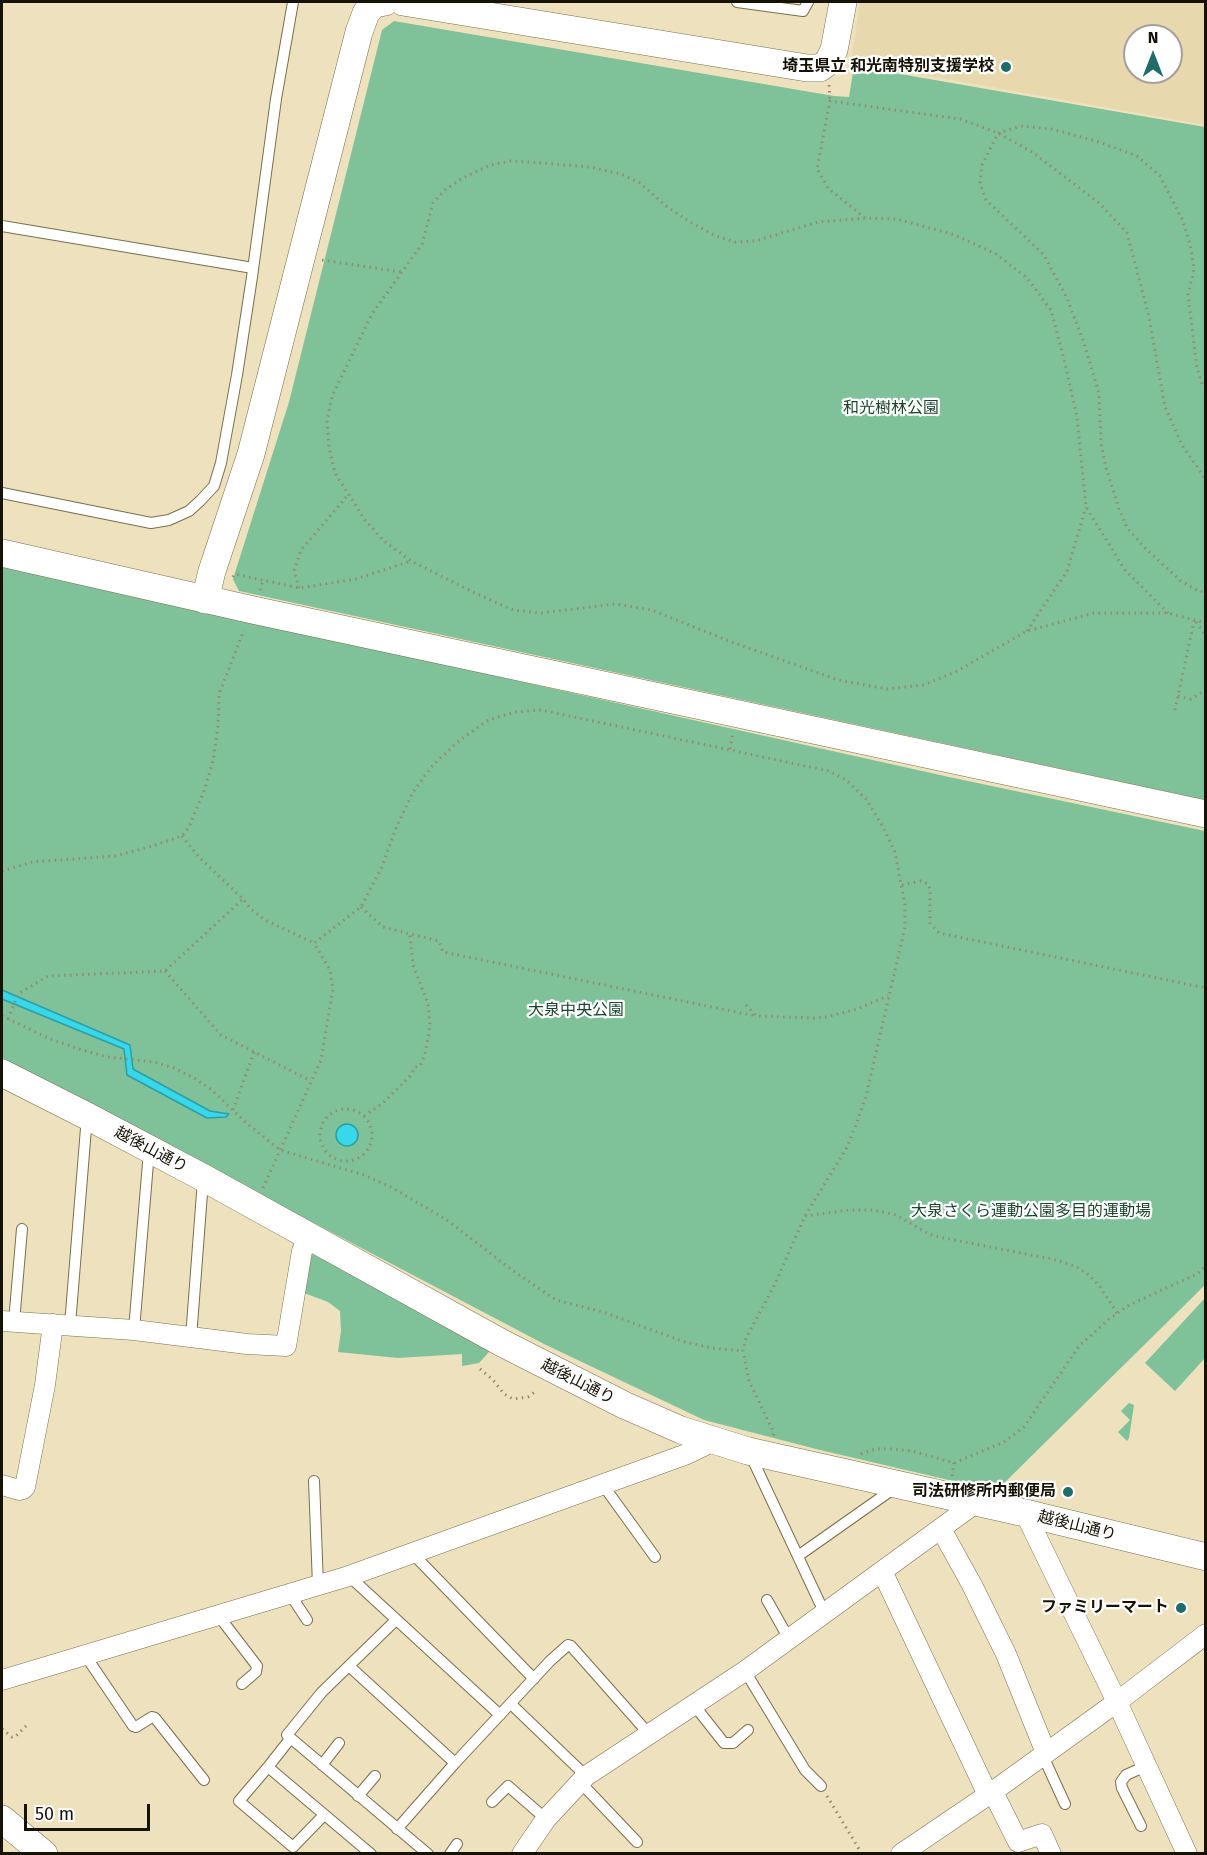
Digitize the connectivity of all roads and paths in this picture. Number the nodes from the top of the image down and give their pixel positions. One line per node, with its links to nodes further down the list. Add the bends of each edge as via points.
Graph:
1 (293, 2): 11 (lane)
2 (385, 2): 10 (street, via 374,4 362,22)
3 (403, 2): 6 (street, via 820,68 834,50)
4 (737, 2): 5 (lane, via 803,11)
5 (808, 2)
6 (843, 2)
7 (999, 132): 8 (path, via 960,119 830,101 817,169 828,188); 13 (path, via 1021,126 1096,141 1137,156 1160,176 1190,244 1194,269 1188,295 1197,368); 14 (path, via 1099,203 1127,233 1149,317 1165,406 1182,445); 22 (path, via 982,165 980,183 986,200 1044,255 1067,298 1099,393 1105,464 1127,528 1181,581)
8 (865, 218): 12 (path, via 818,222 755,241 735,242 690,222 640,183 621,174 590,167 511,161 490,165 461,179 433,203 422,244); 17 (path, via 897,219 955,235 996,254 1027,278 1051,310 1065,363 1077,417)
9 (2, 226): 11 (lane)
10 (303, 257): 12 (path); 23 (street, via 251,454)
11 (253, 268): 15 (lane, via 221,463 214,486 189,511 151,524)
12 (402, 272): 16 (path, via 372,314 332,396 327,421 329,447 335,473)
13 (1206, 388)
14 (1206, 480)
15 (2, 493)
16 (348, 495): 19 (path, via 384,541); 21 (path, via 301,550 294,571)
17 (1086, 507): 25 (path, via 1125,570); 28 (path, via 1067,571)
18 (2, 553): 23 (street)
19 (411, 561): 21 (path, via 356,579); 28 (path, via 513,610 541,614 615,604 651,610 838,680 887,689 924,685)
20 (235, 574): 21 (path)
21 (299, 588)
22 (1206, 592)
23 (205, 600): 24 (street)
24 (253, 610): 33 (street); 34 (path, via 219,694 213,761 198,808)
25 (1168, 614): 26 (path); 28 (path, via 1094,613)
26 (1195, 620): 27 (path); 29 (path); 31 (path)
27 (1206, 623)
28 (1027, 631)
29 (1206, 636)
30 (1206, 690): 31 (path, via 1191,699)
31 (1178, 696): 32 (path)
32 (1175, 710)
33 (1206, 814)
34 (182, 836): 35 (path, via 115,856 32,862); 37 (path)
35 (2, 871)
36 (902, 885): 38 (path, via 895,852 866,799 846,780 829,771 541,710 516,712 487,721 433,765 412,792); 42 (path, via 921,881 928,884 930,923 939,933); 43 (path, via 905,927)
37 (243, 899): 40 (path, via 265,920); 41 (path)
38 (362, 907): 39 (path, via 383,927); 40 (path)
39 (410, 935): 46 (path, via 439,942 442,952); 53 (path, via 413,965 428,1004 426,1054 420,1066 390,1096)
40 (314, 943): 50 (path, via 330,970 333,989 321,1060)
41 (165, 971): 47 (path, via 48,976 18,994); 48 (path, via 221,1035)
42 (1206, 988)
43 (888, 996): 46 (path, via 826,1017); 60 (path, via 856,1125 846,1149)
44 (746, 1005): 46 (path)
45 (2, 1016): 47 (path)
46 (756, 1016)
47 (8, 1019): 51 (path, via 82,1050 174,1068 212,1090)
48 (254, 1052): 50 (path); 51 (path)
49 (2, 1073): 52 (street, 越後山通り)
50 (312, 1081): 55 (path)
51 (233, 1110): 55 (path)
52 (87, 1116): 54 (street, 越後山通り); 66 (lane)
53 (364, 1116): 56 (path, via 372,1133 369,1148 357,1158); 56 (path, via 346,1109 325,1120 322,1143)
54 (149, 1149): 58 (street, 越後山通り); 67 (lane)
55 (280, 1150): 57 (path); 59 (path)
56 (339, 1160): 57 (path)
57 (338, 1167): 69 (path, via 391,1186 556,1300 603,1312 685,1342)
58 (204, 1178): 59 (street, 越後山通り); 68 (lane)
59 (255, 1206): 62 (street, 越後山通り)
60 (805, 1216): 64 (path, via 873,1210 896,1215 939,1237 1075,1266 1100,1287); 69 (path)
61 (22, 1229): 65 (lane)
62 (309, 1236): 68 (street, via 302,1251 286,1346); 72 (street, 越後山通り, via 502,1343 624,1405)
63 (1206, 1266): 64 (path)
64 (1117, 1313): 74 (path, via 1079,1346 1024,1427 1004,1442 954,1463 912,1450 875,1449 865,1452)
65 (8, 1321): 66 (street)
66 (62, 1324): 67 (street); 76 (street, via 45,1385 25,1487 19,1490)
67 (134, 1330): 68 (street)
68 (191, 1338)
69 (743, 1351): 73 (path, via 749,1382 774,1433)
70 (480, 1369): 71 (path, via 513,1399)
71 (536, 1392)
72 (714, 1441): 73 (street, 越後山通り); 77 (street)
73 (759, 1454): 74 (street, 越後山通り); 83 (lane)
74 (842, 1473): 78 (street, 越後山通り)
75 (314, 1481): 88 (lane)
76 (2, 1485)
77 (603, 1485): 82 (street); 84 (lane)
78 (898, 1485): 79 (street, 越後山通り); 83 (lane)
79 (977, 1502): 80 (street, 越後山通り); 81 (street)
80 (1025, 1513): 85 (street, 越後山通り); 103 (street)
81 (941, 1529): 86 (street); 113 (street, via 1006,1654)
82 (413, 1554): 87 (street); 100 (lane)
83 (798, 1556): 91 (lane)
84 (655, 1557)
85 (1206, 1557)
86 (882, 1571): 91 (street); 122 (street)
87 (349, 1576): 88 (street); 94 (lane)
88 (318, 1585): 89 (street)
89 (290, 1594): 92 (street); 93 (lane)
90 (767, 1599): 96 (lane)
91 (824, 1612): 96 (street)
92 (218, 1615): 97 (street); 102 (lane, via 257,1666 256,1672)
93 (307, 1620)
94 (396, 1620): 98 (lane); 106 (lane)
95 (1206, 1634): 103 (street)
96 (789, 1639): 99 (street)
97 (85, 1655): 101 (street); 120 (lane, via 133,1726 155,1718)
98 (349, 1666): 111 (lane, via 288,1734); 114 (lane)
99 (745, 1671): 105 (street); 121 (lane, via 805,1770)
100 (534, 1679): 104 (lane); 110 (lane, via 571,1646)
101 (2, 1680)
102 (242, 1684)
103 (1116, 1702): 113 (street); 116 (street)
104 (511, 1704): 106 (lane); 119 (lane)
105 (694, 1704): 109 (lane, via 724,1743 733,1743); 110 (street)
106 (500, 1715): 114 (lane)
107 (29, 1724): 108 (path, via 15,1737)
108 (2, 1729)
109 (748, 1730)
110 (649, 1734): 119 (street)
111 (290, 1739): 115 (lane); 117 (lane)
112 (339, 1743): 115 (lane)
113 (1045, 1754): 122 (street); 125 (lane)
114 (455, 1763): 130 (lane)
115 (322, 1765): 123 (lane)
116 (1146, 1766): 129 (lane, via 1126,1775 1121,1782); 141 (street)
117 (268, 1767): 126 (lane); 126 (lane, via 239,1801 282,1839 295,1846)
118 (375, 1776): 123 (lane)
119 (583, 1779): 128 (street); 131 (lane)
120 (204, 1780)
121 (821, 1786): 138 (path)
122 (991, 1794): 139 (street); 140 (street, via 1016,1840 1042,1834)
123 (358, 1796): 130 (lane)
124 (492, 1802): 128 (lane, via 508,1786)
125 (1065, 1804)
126 (324, 1815): 134 (lane)
127 (2, 1819): 133 (street)
128 (546, 1819): 137 (street)
129 (1141, 1826)
130 (397, 1829): 135 (lane)
131 (637, 1842)
132 (457, 1844): 136 (lane)
133 (44, 1854)
134 (371, 1854)
135 (428, 1854)
136 (450, 1854)
137 (522, 1854)
138 (862, 1854)
139 (901, 1854)
140 (1051, 1854)
141 (1187, 1854)

